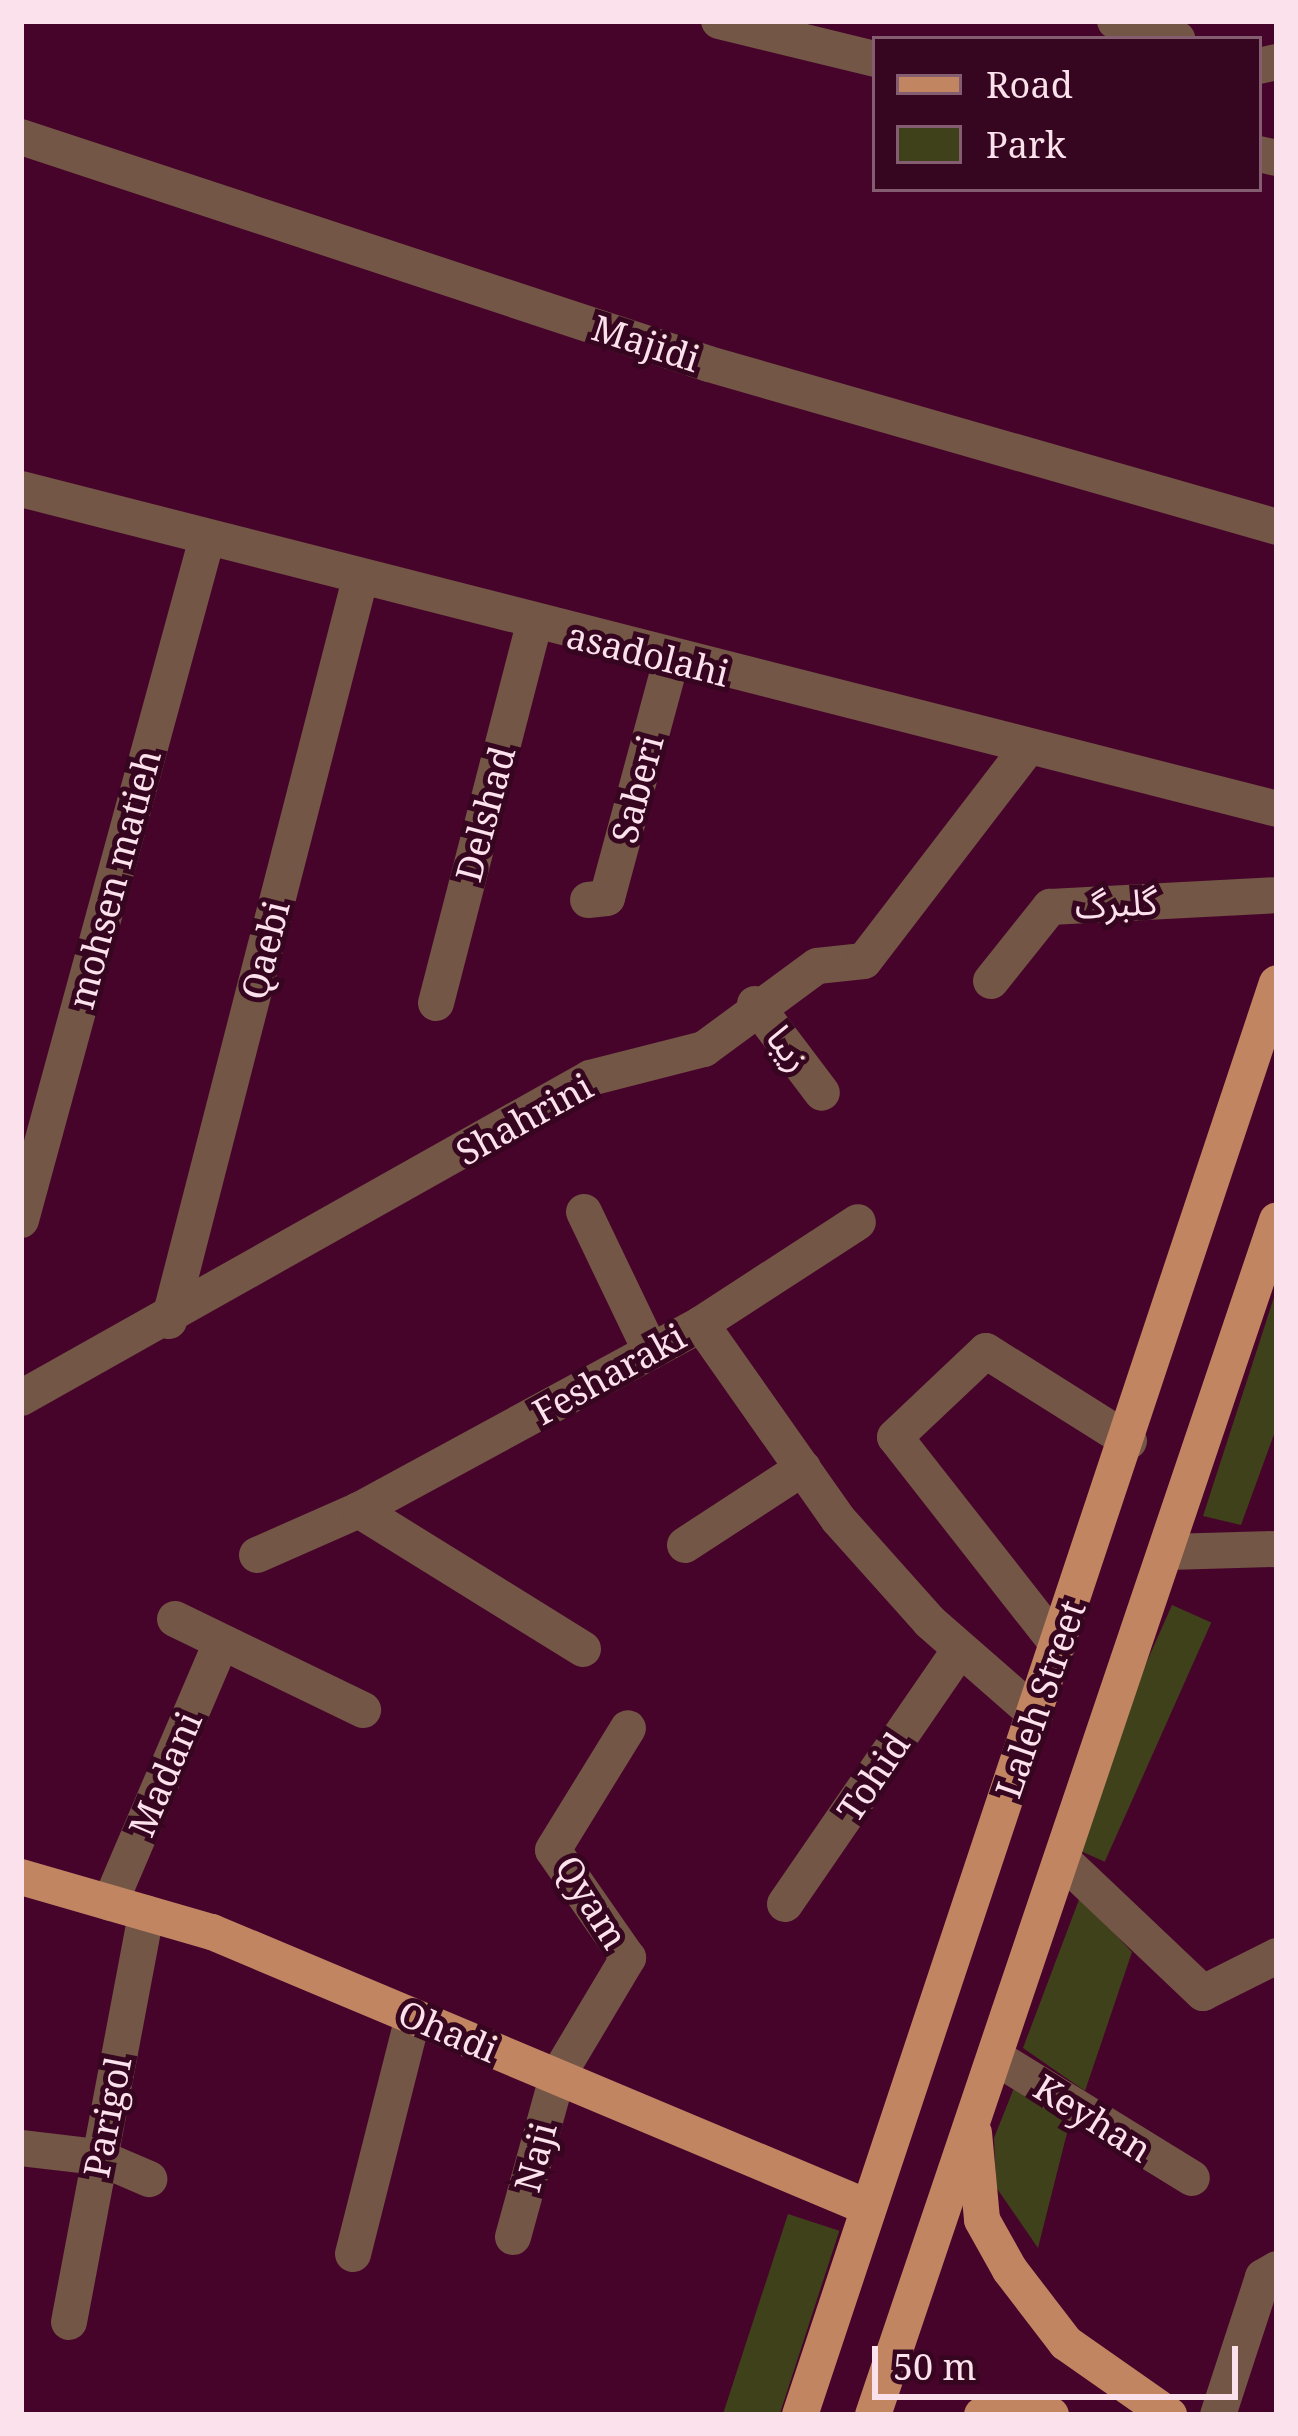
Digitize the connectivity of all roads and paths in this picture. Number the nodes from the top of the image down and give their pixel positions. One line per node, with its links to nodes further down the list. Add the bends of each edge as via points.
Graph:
1 (718, 21): 4 (street)
2 (1115, 21): 3 (street)
3 (1172, 31)
4 (872, 58)
5 (21, 137): 7 (street, Majidi, via 709,364)
6 (21, 490): 8 (street, asadolahi)
7 (1277, 527)
8 (207, 538): 9 (street, asadolahi); 22 (street, mohsen matieh)
9 (360, 579): 10 (street, asadolahi); 25 (street, Qaebi)
10 (534, 625): 11 (street, asadolahi); 18 (street, Delshad)
11 (671, 660): 12 (street, asadolahi); 15 (street, Saberi, via 607,898)
12 (1025, 751): 13 (street, asadolahi); 19 (street, Shahrini, via 864,961 818,966)
13 (1277, 809)
14 (1277, 896): 16 (street, گلبرگ, via 1050,907)
15 (588, 900)
16 (991, 981)
17 (1277, 982): 29 (main road, Laleh Street)
18 (436, 1003)
19 (755, 1004): 20 (street, زیبا); 25 (street, Shahrini, via 704,1048 590,1078)
20 (822, 1093)
21 (584, 1212): 27 (street)
22 (21, 1220)
23 (1277, 1220): 34 (main road, Laleh Street)
24 (858, 1222): 26 (street)
25 (169, 1321): 28 (street, Shahrini)
26 (701, 1324): 27 (street, Fesharaki); 30 (street, Fesharaki)
27 (651, 1352): 31 (street, Fesharaki)
28 (21, 1398)
29 (1129, 1442): 38 (main road, Laleh Street); 38 (street, via 986,1351 895,1437)
30 (803, 1468): 32 (street); 40 (street, Fesharaki)
31 (359, 1510): 35 (street, Fesharaki); 39 (street)
32 (685, 1545)
33 (1277, 1549): 34 (street)
34 (1168, 1552): 44 (main road, Laleh Street)
35 (257, 1555)
36 (175, 1619): 37 (street)
37 (220, 1645): 41 (street); 46 (street, Madani)
38 (1058, 1646): 42 (main road, Laleh Street)
39 (583, 1649)
40 (960, 1649): 42 (street, Fesharaki); 47 (street, Tohid)
41 (363, 1710)
42 (1035, 1714): 58 (main road, Laleh Street)
43 (628, 1728): 52 (street, Qyam, via 553,1850 628,1958)
44 (1066, 1863): 49 (street, via 1203,1993); 51 (main road, Laleh Street)
45 (21, 1877): 46 (main road, Ohadi)
46 (110, 1903): 48 (main road, Ohadi)
47 (785, 1904)
48 (146, 1913): 50 (main road, Ohadi); 55 (street, Parigol)
49 (1277, 1956)
50 (413, 2017): 52 (main road, Ohadi); 60 (street)
51 (995, 2057): 53 (main road, Laleh Street); 56 (street, Keyhan)
52 (557, 2077): 58 (main road, Ohadi); 59 (street, Naji)
53 (974, 2114): 64 (main road, Laleh Street); 67 (main road, via 982,2220 1010,2270 1066,2343)
54 (21, 2148): 55 (street)
55 (98, 2157): 57 (street); 62 (street, Parigol, via 102,2238)
56 (1192, 2178)
57 (149, 2179)
58 (867, 2207): 63 (main road, Laleh Street)
59 (513, 2237)
60 (353, 2254)
61 (1277, 2269): 68 (street, via 1262,2277)
62 (69, 2322)
63 (800, 2415)
64 (873, 2415)
65 (982, 2415): 66 (main road)
66 (1051, 2415)
67 (1169, 2415)
68 (1218, 2415)

